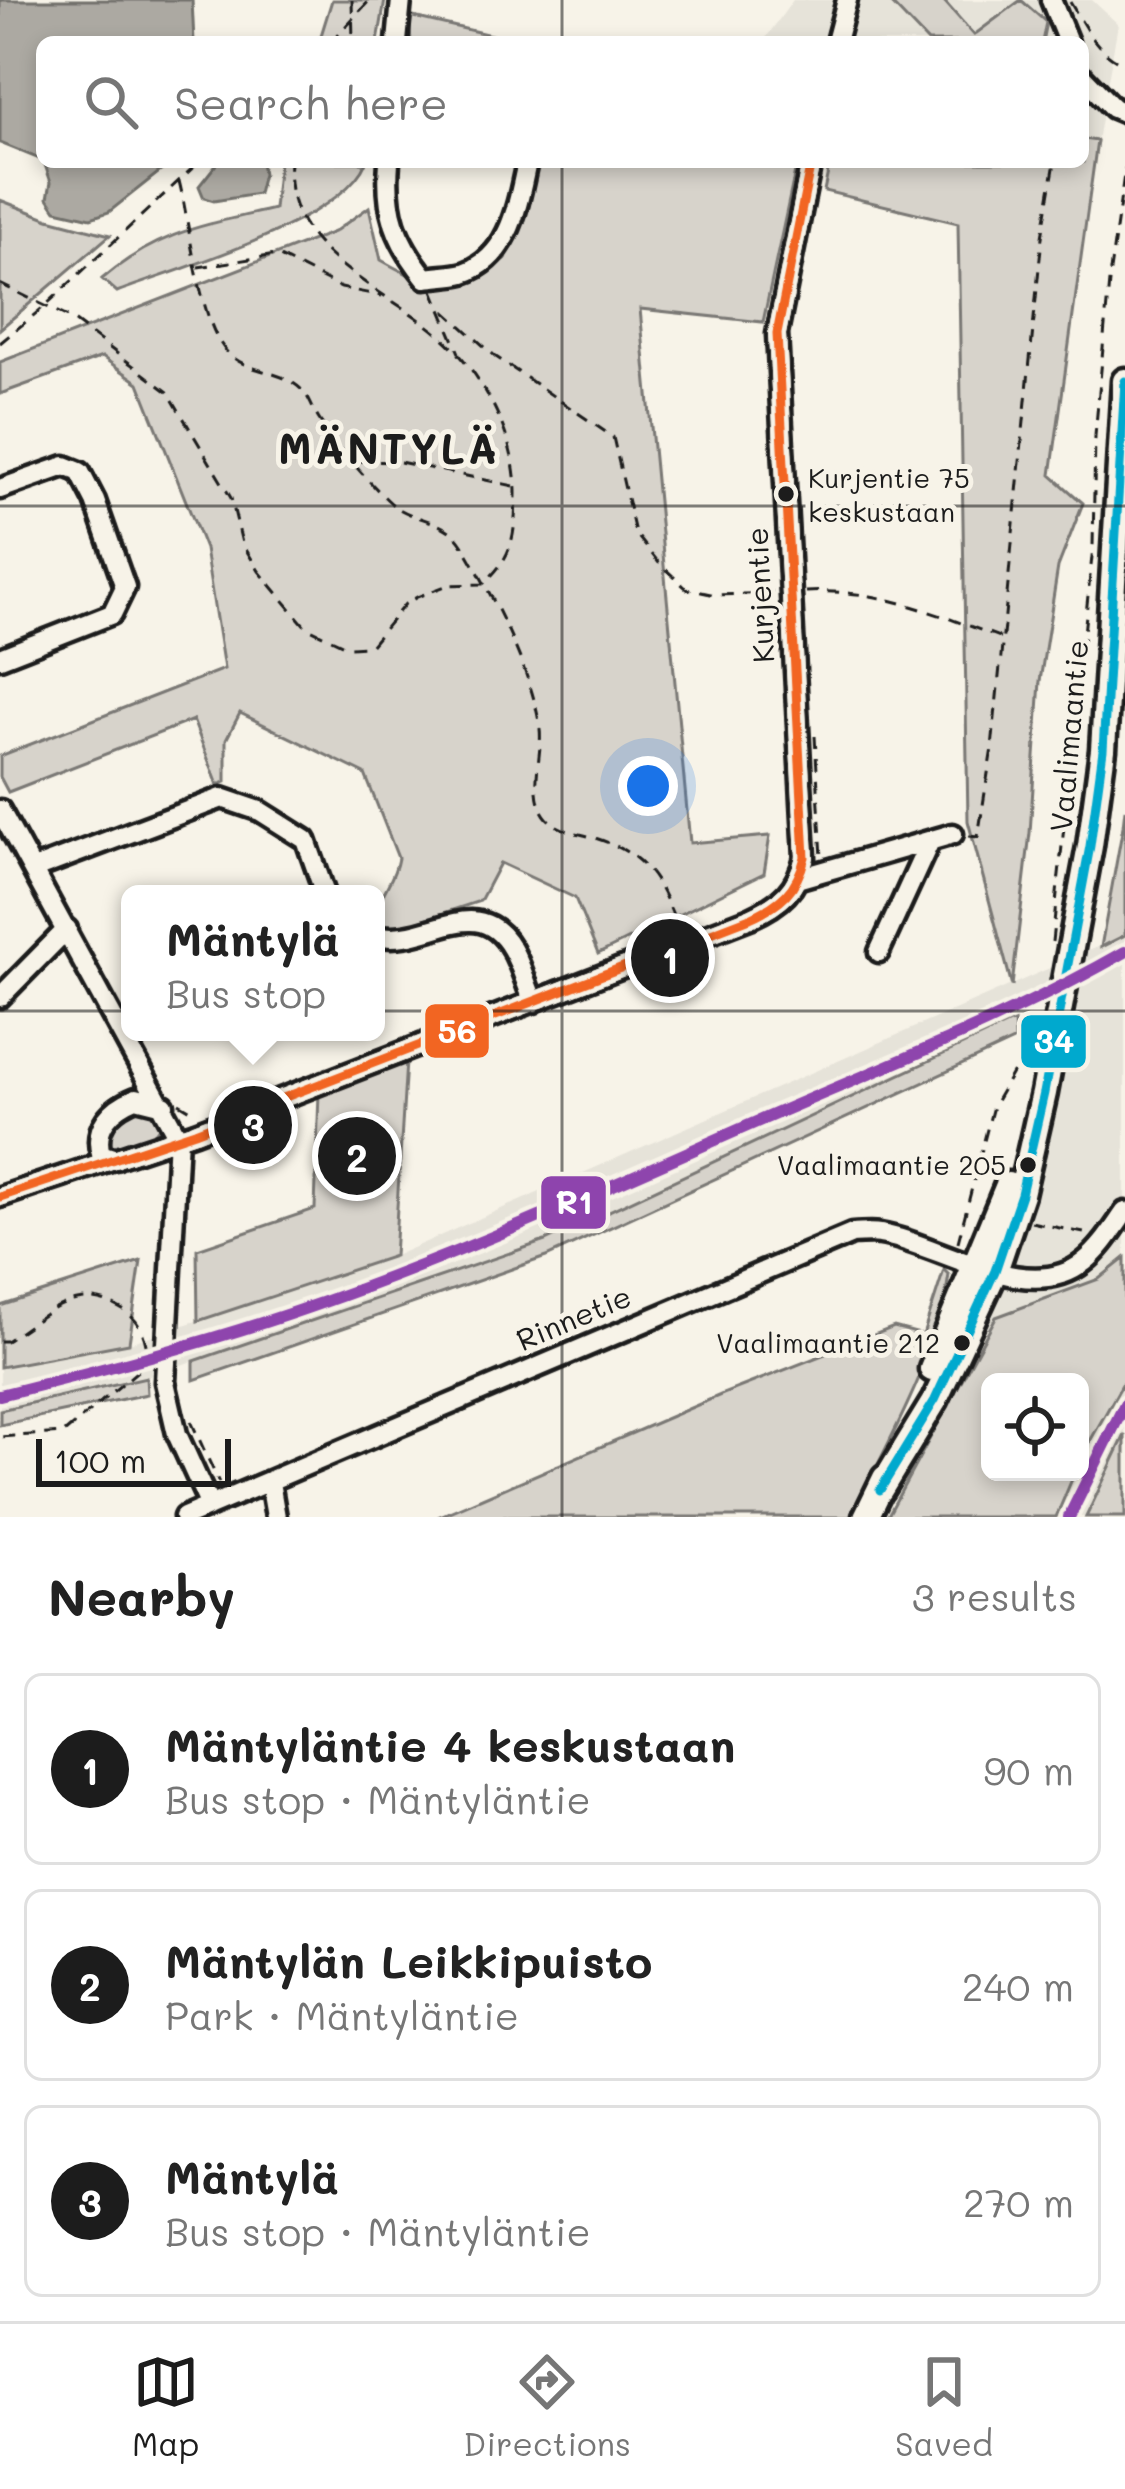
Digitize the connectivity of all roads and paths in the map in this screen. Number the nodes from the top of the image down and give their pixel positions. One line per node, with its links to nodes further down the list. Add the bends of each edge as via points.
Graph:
1 (352, 0): 7 (path)
2 (370, 0): 7 (path)
3 (400, 0): 10 (street)
4 (847, 0): 11 (street)
5 (1051, 0): 12 (street)
6 (1069, 0): 13 (path, via 1095,43)
7 (352, 20): 8 (path); 9 (path)
8 (337, 36)
9 (353, 36)
10 (398, 36)
11 (838, 36)
12 (1066, 36)
13 (1125, 64)
14 (1089, 83): 15 (street)
15 (1125, 113)
16 (193, 168): 23 (path)
17 (291, 168): 27 (path, via 295,204 312,237)
18 (389, 168): 25 (street, via 394,226)
19 (526, 168): 25 (street, via 512,227 494,251 467,272)
20 (810, 168): 37 (street, Kurjentie, via 777,334)
21 (1054, 168): 38 (path)
22 (1125, 168): 50 (path)
23 (179, 181): 24 (path); 28 (path)
24 (196, 268): 27 (path, via 276,255 341,288); 33 (path, via 226,352 305,393)
25 (426, 278): 29 (path)
26 (0, 284): 28 (path)
27 (385, 296): 31 (path)
28 (45, 306): 30 (path); 36 (path, via 168,392 232,498 250,557 306,627 348,647 370,646 417,597 448,584)
29 (445, 311): 31 (path); 37 (path, via 496,357 613,437 635,532 687,589 715,596)
30 (0, 343)
31 (459, 353): 34 (path, via 500,418 514,452)
32 (1125, 382): 64 (main road, Vaalimaantie, via 1103,751 1044,1093)
33 (354, 460): 34 (path); 36 (path, via 396,508 458,538)
34 (515, 486): 36 (path, via 510,552)
35 (0, 489): 39 (street, via 65,466 80,472 125,587 112,614)
36 (483, 584): 48 (path, via 503,615 540,729 543,814 559,828 632,855 661,882)
37 (791, 592): 38 (path, via 883,596); 45 (street, Kurjentie)
38 (1002, 638): 42 (path, via 978,837)
39 (0, 658)
40 (814, 721): 45 (path, via 822,858)
41 (0, 810): 44 (street)
42 (953, 835): 43 (street)
43 (930, 842): 45 (street); 51 (street)
44 (34, 869): 46 (street, via 222,798 292,827); 47 (street)
45 (806, 879): 53 (street, via 776,907)
46 (322, 885)
47 (67, 928): 52 (street); 55 (street)
48 (678, 928)
49 (385, 936): 53 (street, via 483,922 513,950)
50 (1052, 941)
51 (879, 952)
52 (0, 997)
53 (534, 1002): 59 (street)
54 (1040, 1023): 62 (path, via 993,1106)
55 (121, 1027)
56 (129, 1041): 57 (street)
57 (164, 1105): 59 (street); 60 (street, via 136,1098 108,1117 98,1145)
58 (209, 1110): 59 (path)
59 (187, 1134): 60 (street); 71 (street, via 165,1382 178,1434)
60 (116, 1159): 61 (street)
61 (0, 1197)
62 (967, 1202): 64 (path); 66 (path)
63 (1125, 1212): 65 (street, Rinnetie)
64 (1005, 1216): 65 (path); 66 (main road, Vaalimaantie)
65 (1106, 1238): 66 (street, Rinnetie, via 1067,1272 1038,1277)
66 (975, 1266): 70 (street, Rinnetie, via 880,1234 852,1234); 74 (main road, Vaalimaantie)
67 (0, 1341): 69 (path, via 50,1310 99,1297 136,1319 148,1362 64,1433)
68 (188, 1412): 71 (path)
69 (0, 1437)
70 (270, 1482): 71 (street, Rinnetie); 73 (street)
71 (218, 1503): 72 (street, Rinnetie)
72 (184, 1517)
73 (276, 1517)
74 (866, 1517)

